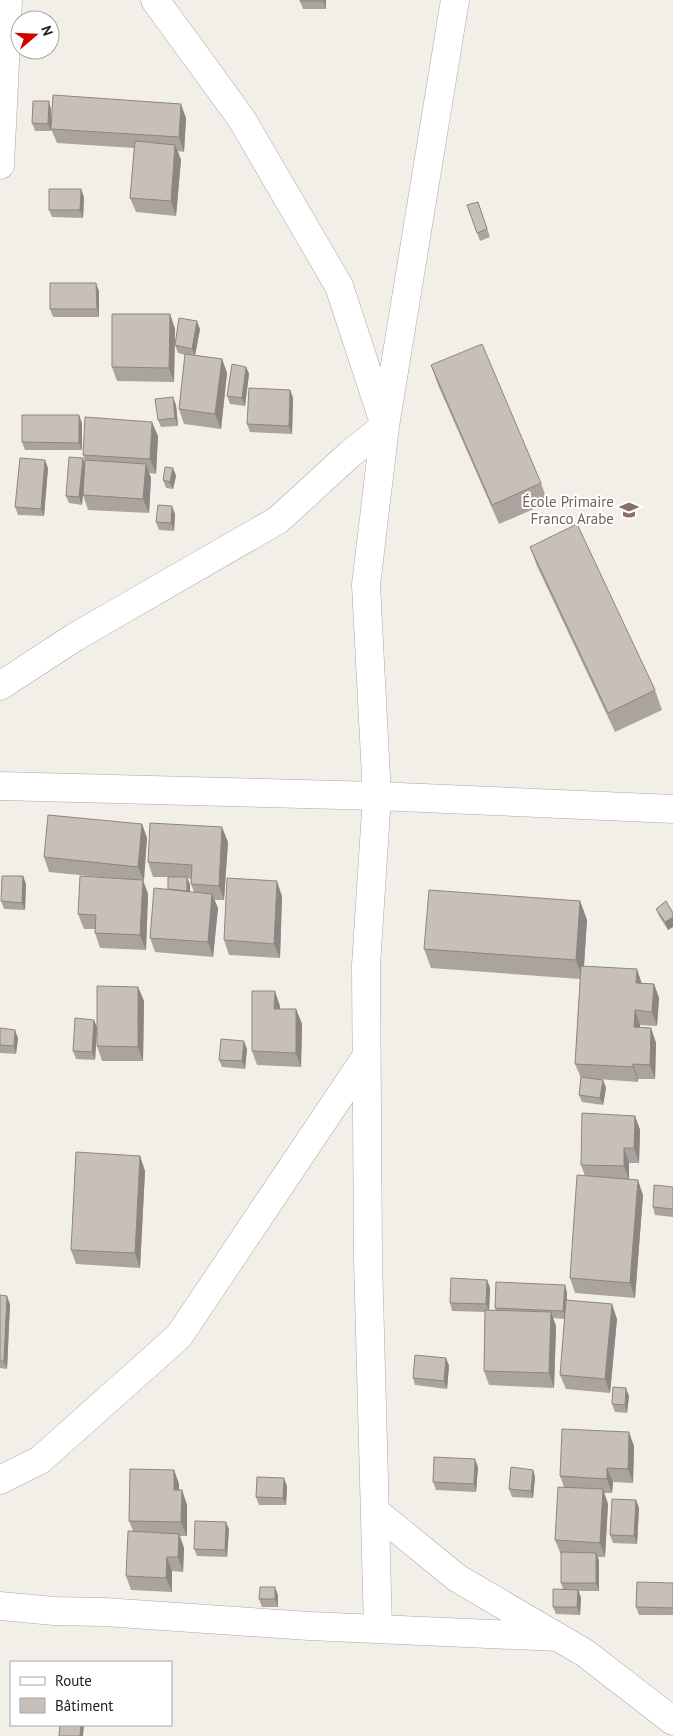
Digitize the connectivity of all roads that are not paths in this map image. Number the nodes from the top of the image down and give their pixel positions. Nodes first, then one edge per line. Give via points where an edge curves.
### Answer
1 (8, 0) edge
2 (155, 0) edge
3 (455, 0) edge
4 (0, 165) edge
5 (385, 426) junction
6 (0, 686) edge
7 (0, 786) edge
8 (377, 796) junction
9 (673, 809) edge
10 (366, 1056) junction
11 (0, 1480) edge
12 (376, 1511) junction
13 (0, 1606) edge
14 (378, 1629) junction
15 (558, 1637) junction
16 (673, 1721) edge

1 - 4 street
2 - 5 street via 241,118 339,286
3 - 5 street
5 - 6 street via 278,520 75,637
5 - 8 street via 366,585
7 - 8 street
8 - 9 street
8 - 10 street via 366,965
10 - 11 street via 179,1336 40,1460
10 - 12 street
12 - 14 street
12 - 15 street via 457,1578
13 - 14 street
14 - 15 street
15 - 16 street

